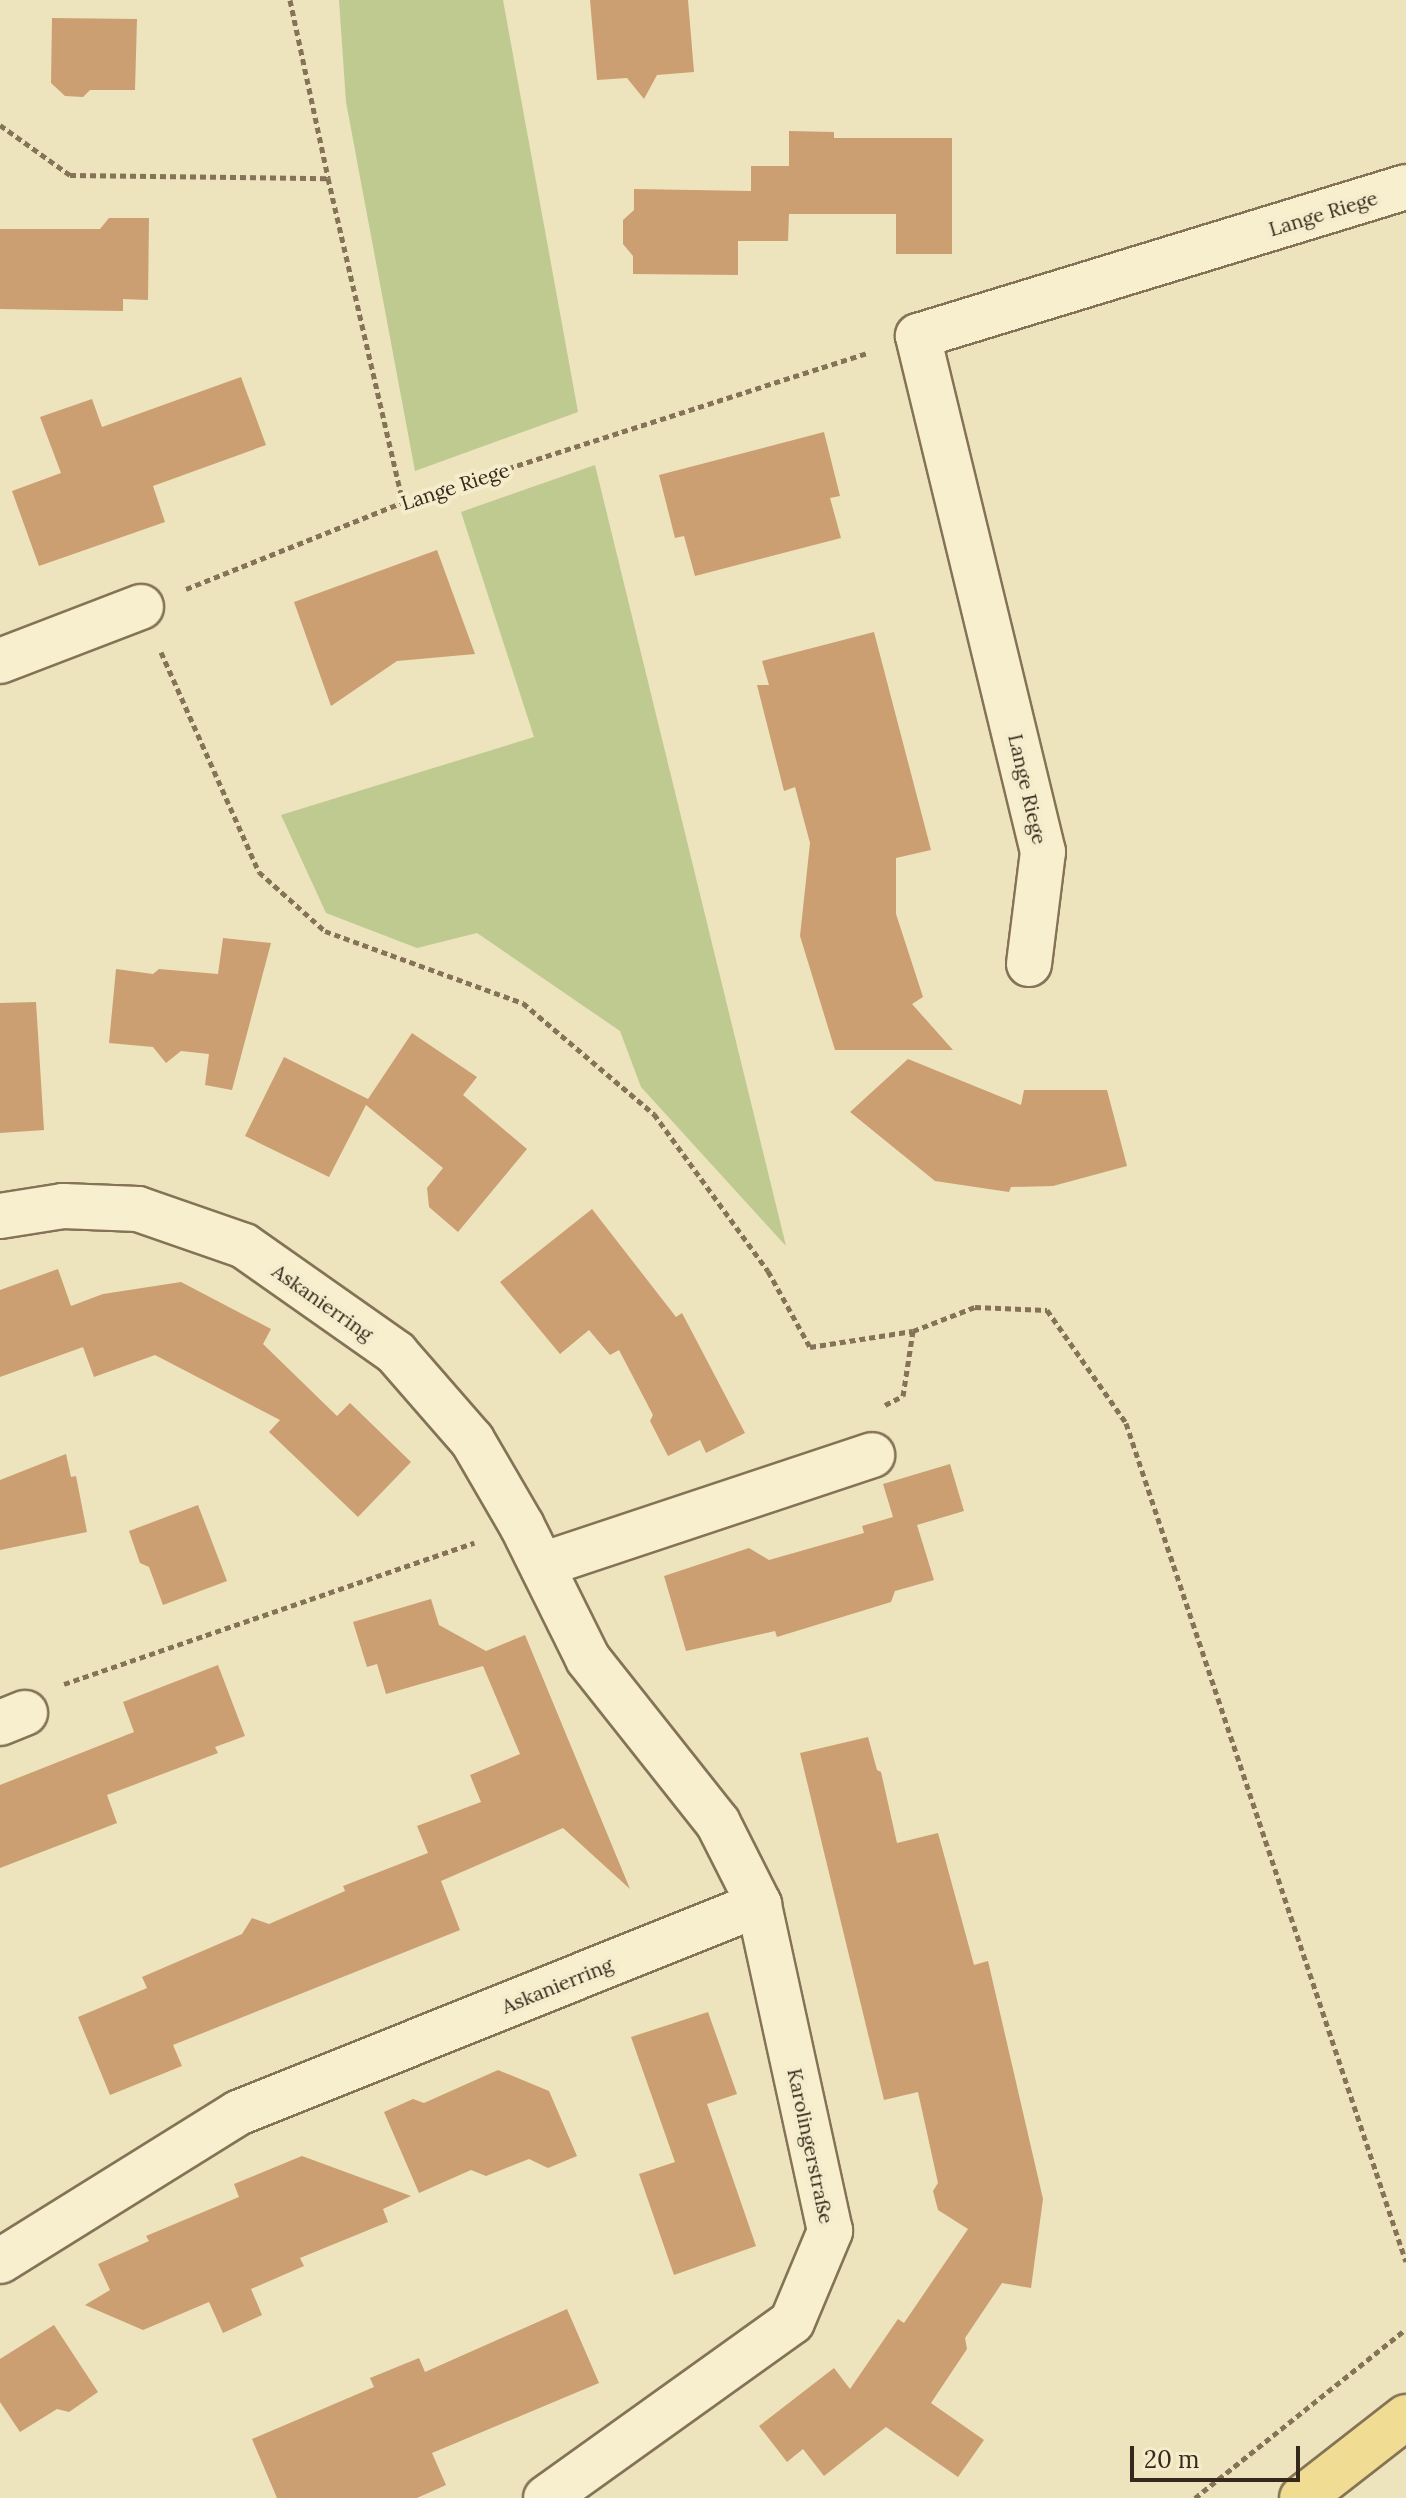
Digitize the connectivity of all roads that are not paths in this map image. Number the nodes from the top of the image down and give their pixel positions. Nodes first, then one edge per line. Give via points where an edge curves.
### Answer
1 (1406, 187) edge
2 (141, 607) road end
3 (0, 661) edge
4 (1029, 964) dead end
5 (0, 1216) edge
6 (872, 1455) road end
7 (542, 1565) junction
8 (759, 1904) junction
9 (0, 2261) edge
10 (1406, 2417) edge
11 (546, 2498) edge
12 (1302, 2498) edge

1 - 4 street, Lange Riege via 918,336 1043,852
2 - 3 street
5 - 7 street, Askanierring via 63,1206 138,1209 244,1246 396,1353 472,1440
6 - 7 street
7 - 8 street, Askanierring via 588,1659 718,1823
8 - 9 street, Askanierring via 238,2113
8 - 11 street, Karolingerstraße via 830,2231 792,2322
10 - 12 main road

